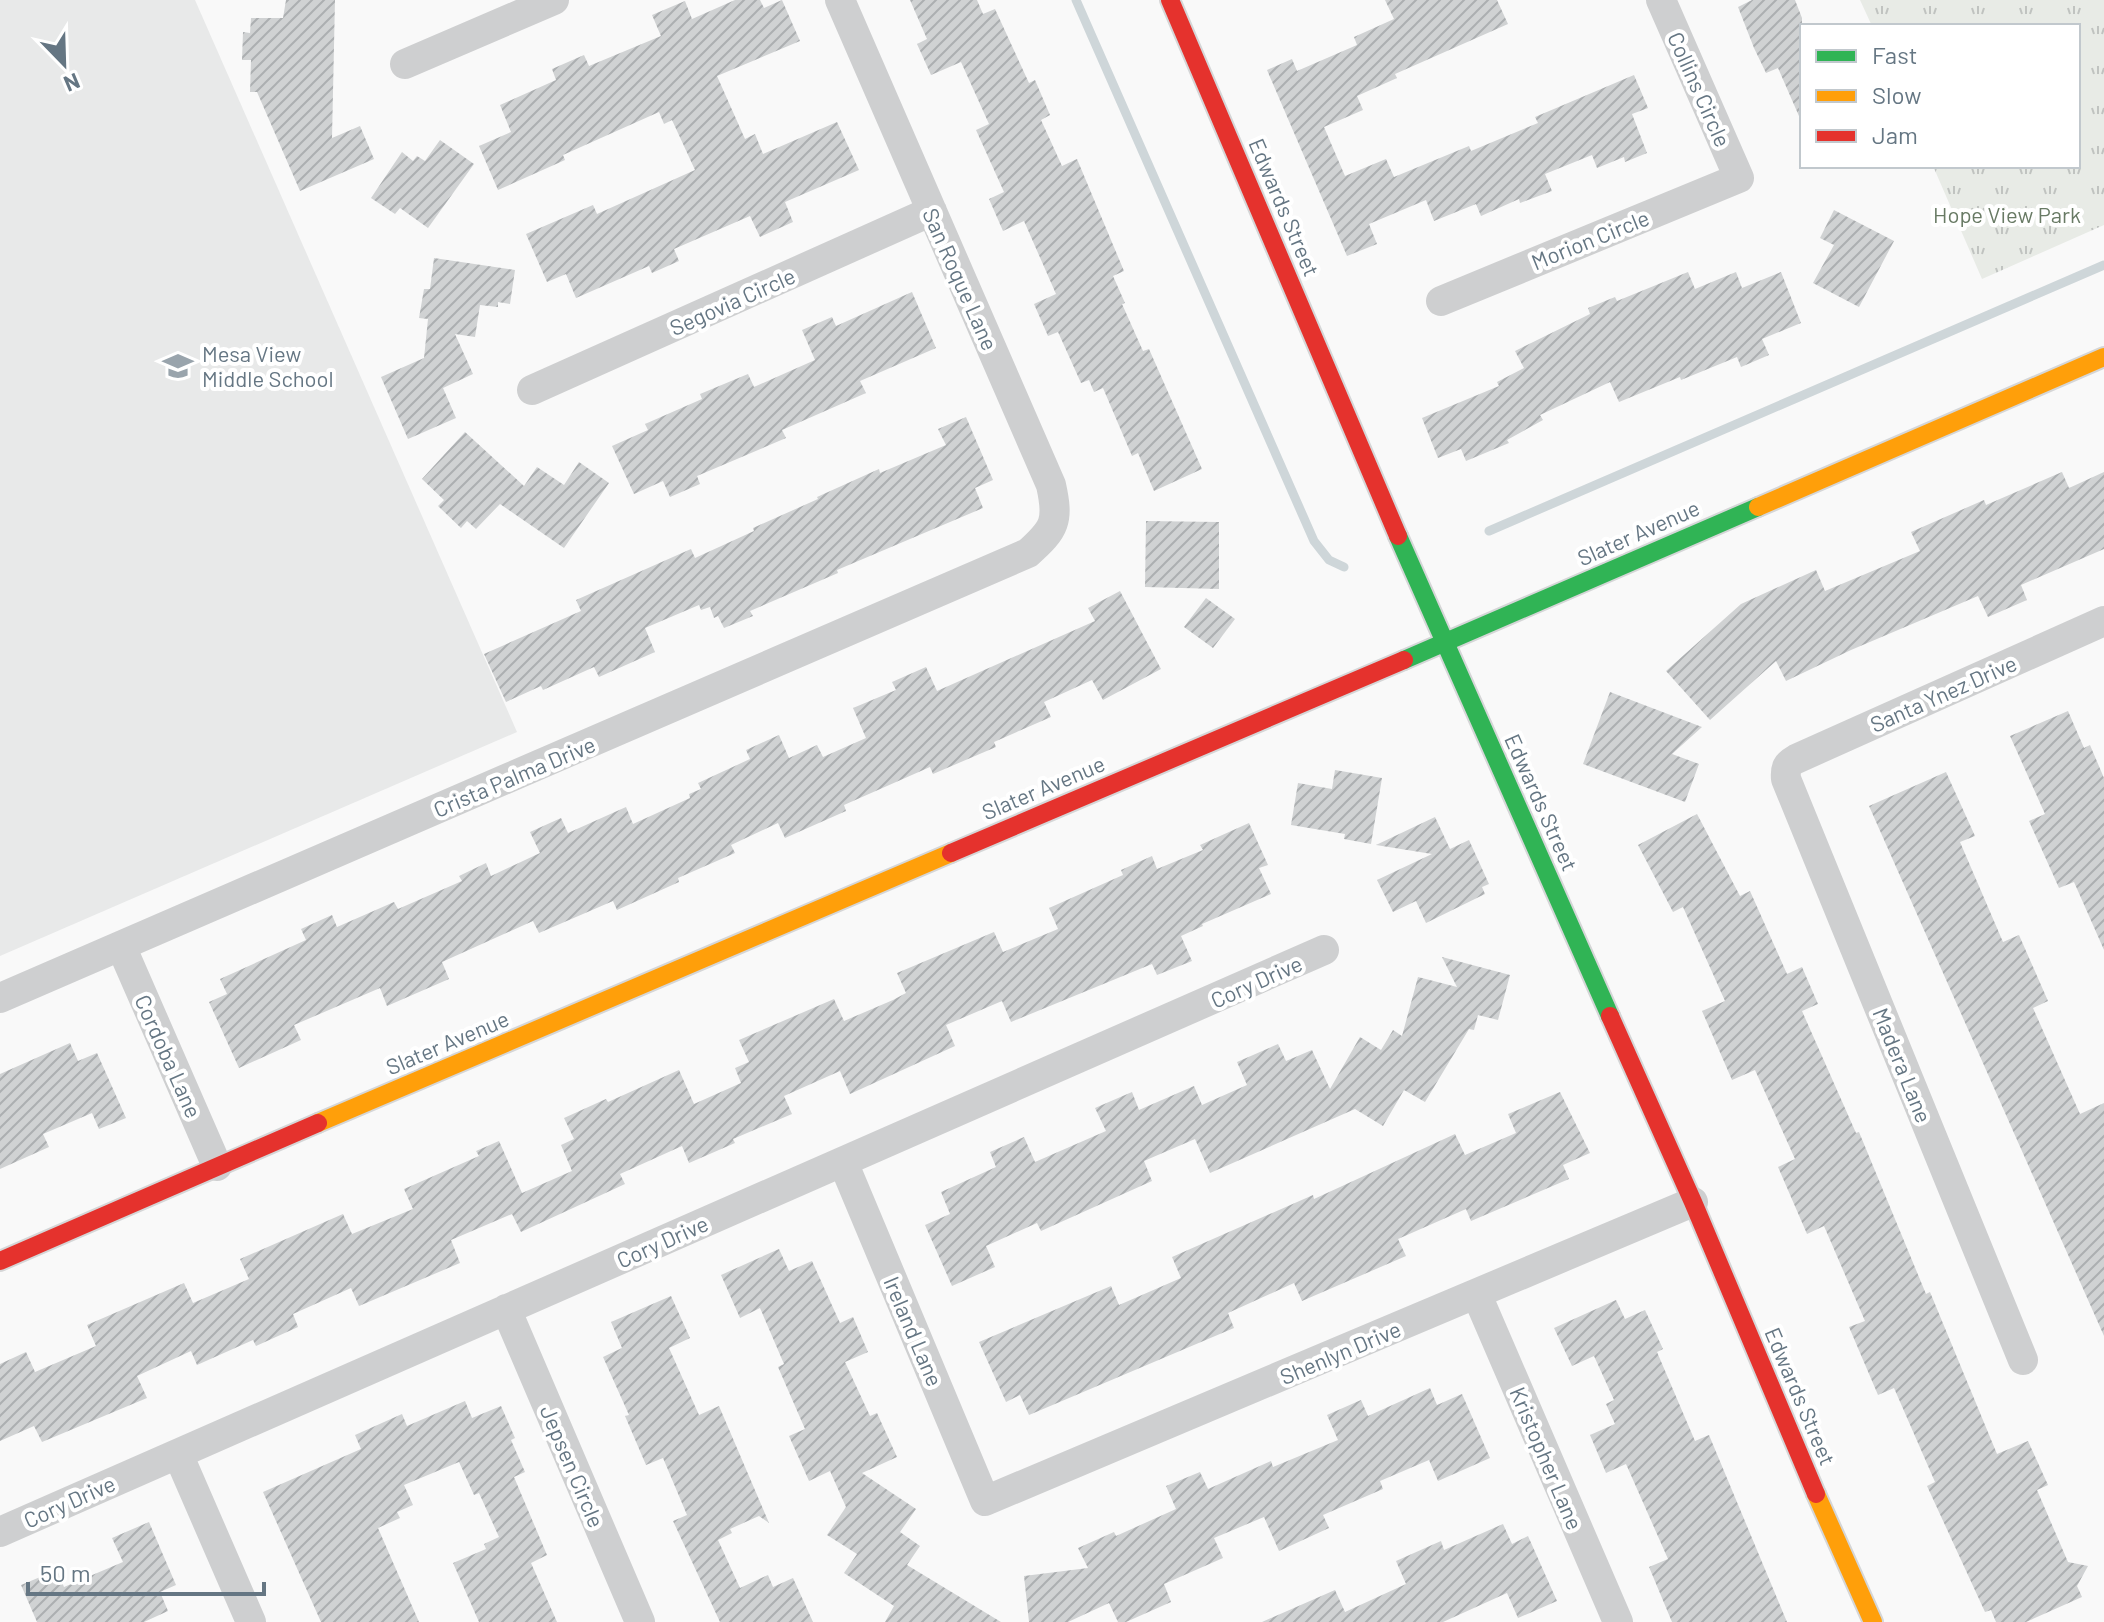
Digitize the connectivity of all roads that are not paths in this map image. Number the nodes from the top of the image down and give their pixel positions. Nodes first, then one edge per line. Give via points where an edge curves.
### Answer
1 (554, 0) edge
2 (840, 0) edge
3 (1170, 0) edge
4 (1661, 0) edge
5 (405, 64) dead end
6 (1739, 178) joint
7 (932, 211) junction
8 (1441, 301) dead end
9 (2104, 357) edge
10 (532, 390) dead end
11 (1028, 553) joint
12 (2104, 621) edge
13 (1444, 643) junction
14 (1785, 770) joint
15 (121, 946) junction
16 (1324, 950) dead end
17 (0, 998) edge
18 (843, 1162) junction
19 (217, 1166) junction
20 (1693, 1202) junction
21 (0, 1261) edge
22 (1477, 1295) junction
23 (506, 1309) junction
24 (2023, 1360) dead end
25 (178, 1454) junction
26 (985, 1501) joint
27 (0, 1532) edge
28 (251, 1622) edge
29 (640, 1622) edge
30 (1618, 1622) edge
31 (1873, 1622) edge

1 - 5 street
2 - 7 street, San Roque Lane
3 - 13 street, Edwards Street
4 - 6 street, Collins Circle
6 - 8 street, Morion Circle
7 - 10 street, Segovia Circle
7 - 11 street, San Roque Lane via 1051,485 1057,511 1047,536
9 - 13 street, Slater Avenue
11 - 15 street, Crista Palma Drive
12 - 14 street, Santa Ynez Drive via 1796,759
13 - 19 street, Slater Avenue
13 - 20 street, Edwards Street
14 - 24 street, Madera Lane
15 - 17 street, Crista Palma Drive
15 - 19 street, Cordoba Lane
16 - 18 street, Cory Drive
18 - 23 street, Cory Drive
18 - 26 street, Ireland Lane
19 - 21 street, Slater Avenue
20 - 22 street, Shenlyn Drive
20 - 31 street, Edwards Street
22 - 26 street, Shenlyn Drive
22 - 30 street, Kristopher Lane
23 - 25 street, Cory Drive
23 - 29 street, Jepsen Circle
25 - 27 street, Cory Drive
25 - 28 street

